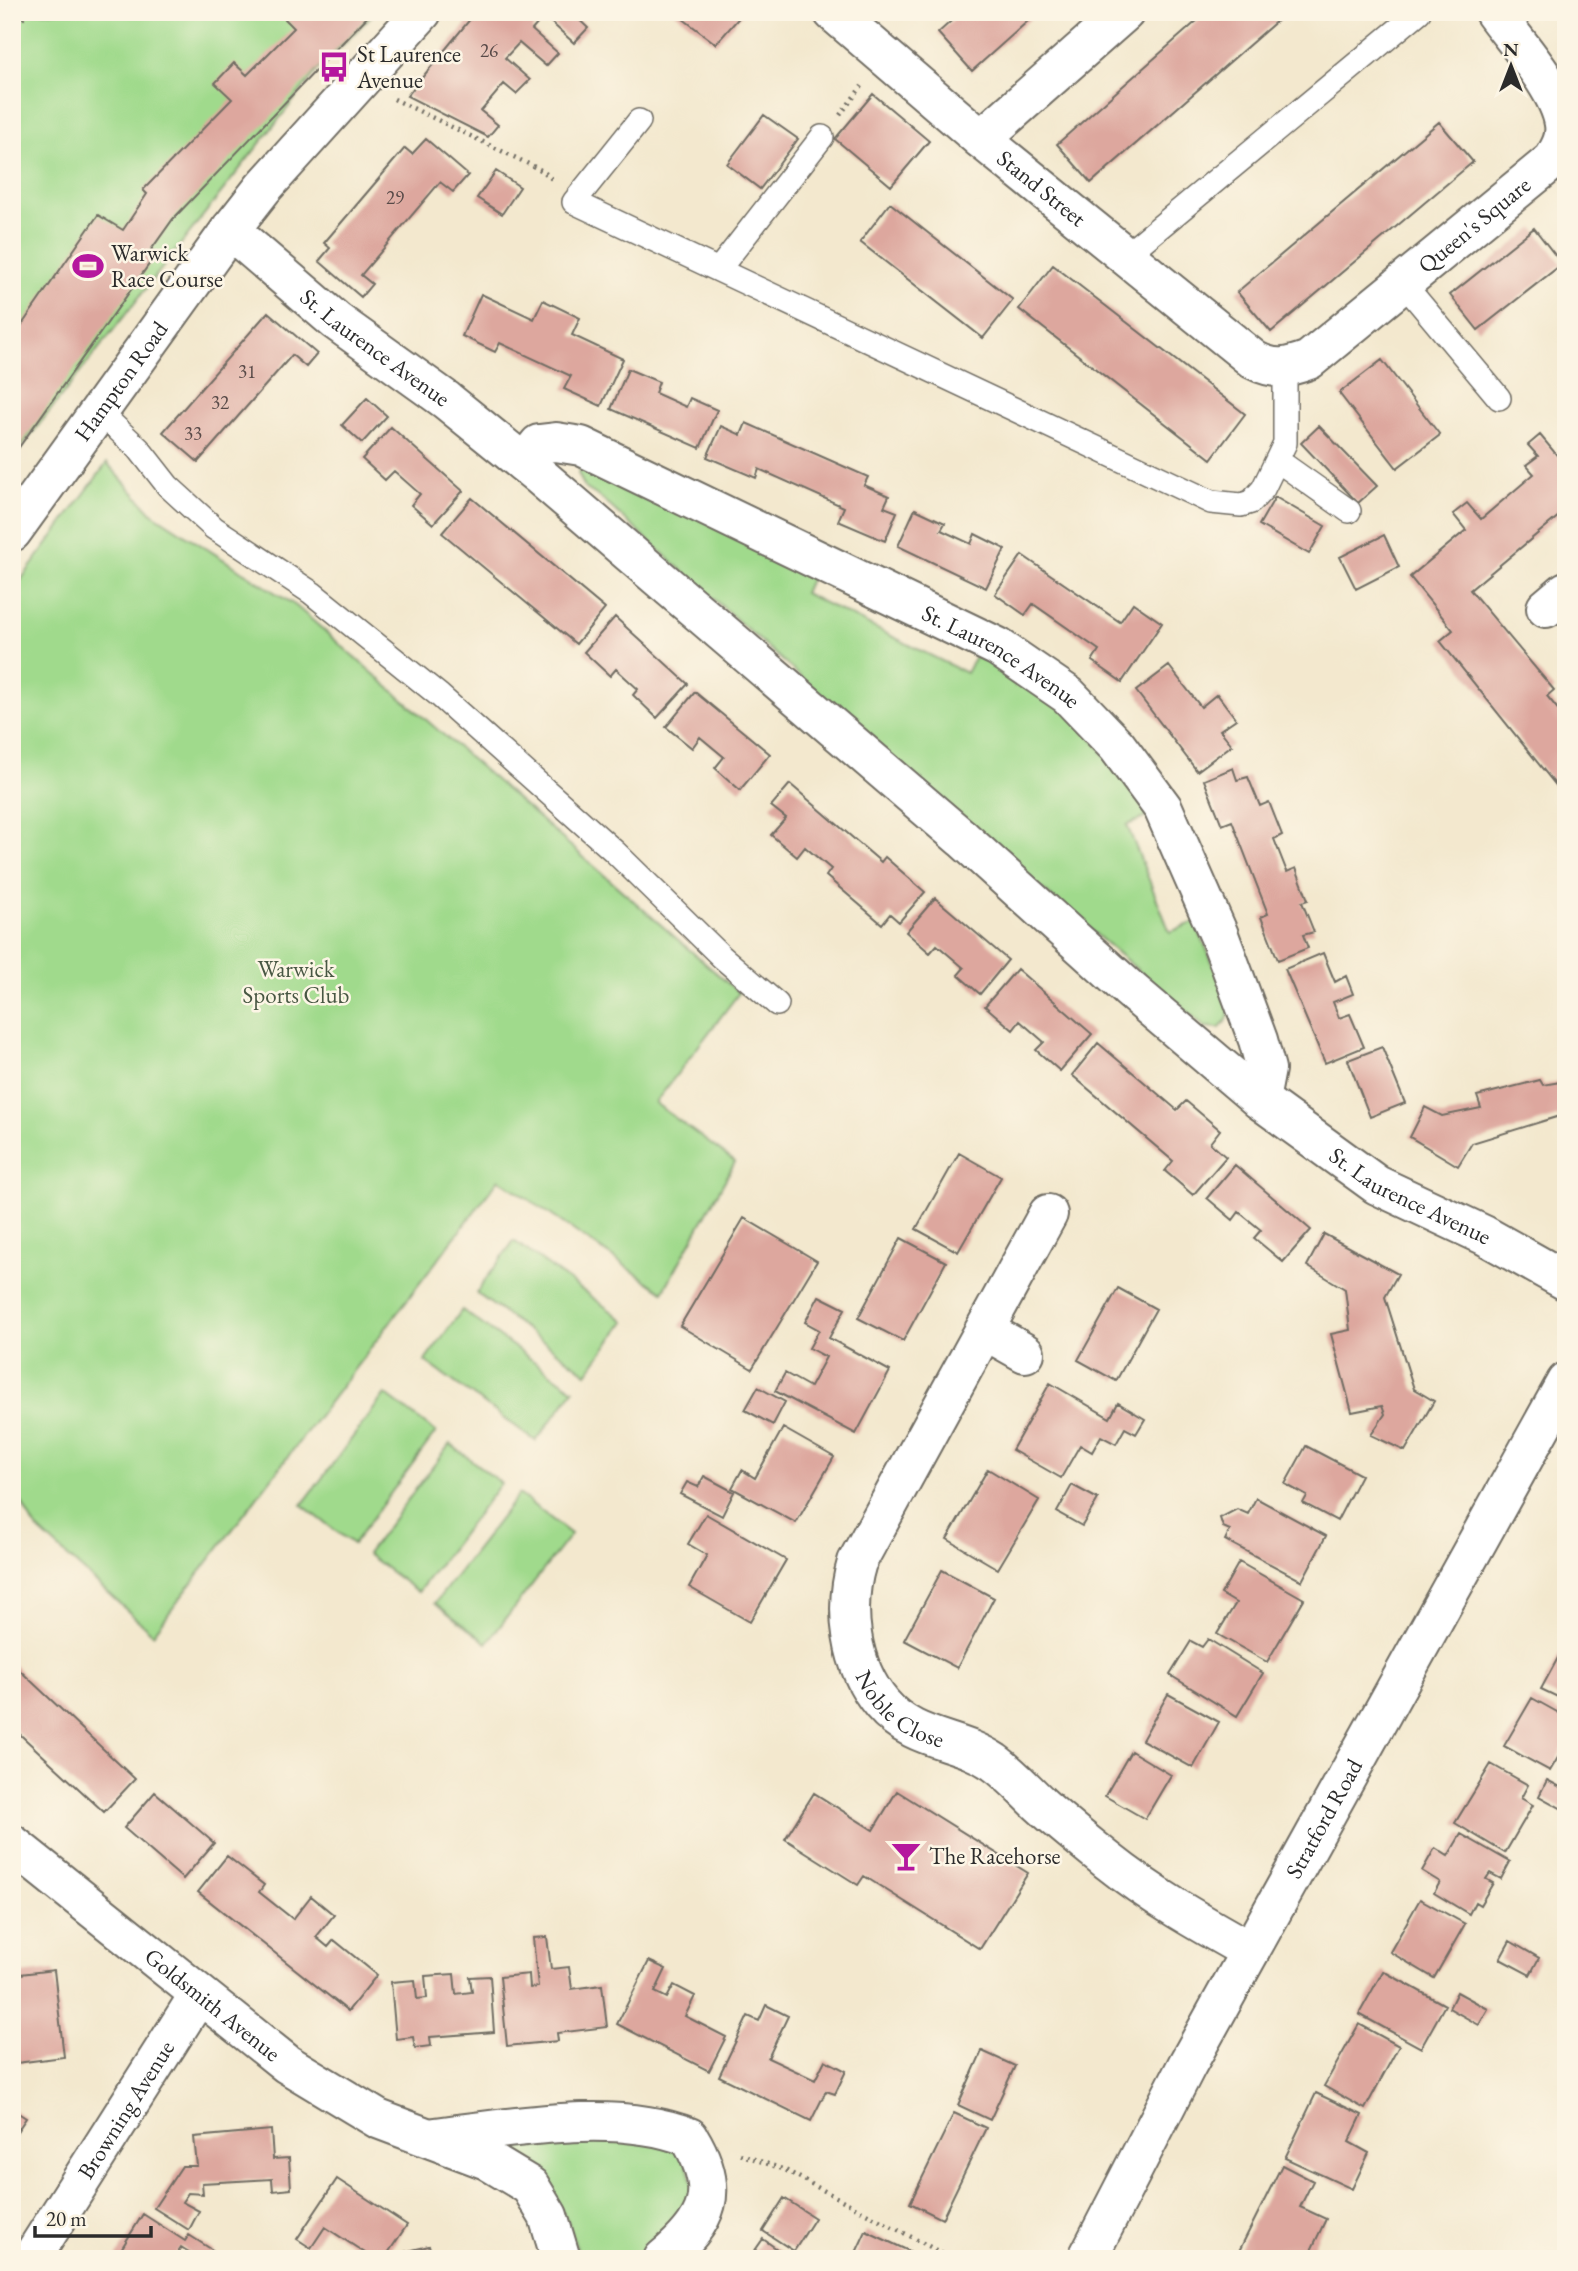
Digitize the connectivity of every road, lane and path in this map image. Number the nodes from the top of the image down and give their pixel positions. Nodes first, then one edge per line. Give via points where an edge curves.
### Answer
1 (30, 12) edge
2 (422, 12) edge
3 (833, 12) edge
4 (1125, 12) edge
5 (1419, 12) edge
6 (1494, 12) edge
7 (12, 28) edge
8 (886, 56) junction
9 (358, 82) junction
10 (639, 121) dead end
11 (822, 137) joint
12 (981, 139) junction
13 (574, 202) junction
14 (230, 230) junction
15 (1126, 255) junction
16 (719, 270) junction
17 (1403, 283) junction
18 (1270, 364) junction
19 (1499, 398) dead end
20 (97, 411) junction
21 (1277, 460) junction
22 (524, 463) junction
23 (1349, 511) dead end
24 (12, 532) edge
25 (777, 1004) dead end
26 (1260, 1100) junction
27 (1048, 1214) dead end
28 (1566, 1281) edge
29 (986, 1331) junction
30 (1025, 1353) dead end
31 (1566, 1382) edge
32 (12, 1844) edge
33 (1250, 1951) junction
34 (198, 1996) junction
35 (689, 2137) junction
36 (430, 2138) junction
37 (560, 2253) edge
38 (31, 2259) edge
39 (663, 2259) edge
40 (953, 2259) edge
41 (1087, 2259) edge

1 - 7 path
2 - 9 street, Hampton Road
3 - 8 street, Stand Street
4 - 12 street
5 - 15 lane
6 - 17 street, Queen's Square via 1546,84 1564,123 1563,143 1553,160
8 - 11 path
8 - 12 street, Stand Street
9 - 13 path via 543,171
9 - 14 street, Hampton Road
10 - 13 lane
11 - 16 lane
12 - 15 street, Stand Street
13 - 16 lane
14 - 20 street, Hampton Road
14 - 22 street, St. Laurence Avenue via 336,321
15 - 18 street, Stand Street
16 - 21 lane via 1211,502 1230,506 1251,502
17 - 18 street, Queen's Square via 1309,360
17 - 19 lane
18 - 21 lane via 1285,443
20 - 24 street, Hampton Road
20 - 25 lane via 139,449 181,500 222,534 342,616 440,696
21 - 23 lane
22 - 26 street, St. Laurence Avenue
22 - 26 street, St. Laurence Avenue via 539,444 581,446 998,647 1068,695 1117,746 1163,808 1219,935 1258,1040 1266,1069
26 - 28 street, St. Laurence Avenue via 1377,1185
27 - 29 street, Noble Close
29 - 30 street
29 - 33 street, Noble Close via 857,1562 849,1617 864,1675 881,1703 904,1725 991,1760 1164,1903
31 - 33 street, Stratford Road
32 - 34 street, Goldsmith Avenue
33 - 41 street, Stratford Road
34 - 36 street, Goldsmith Avenue via 287,2064 378,2119
34 - 38 street, Browning Avenue
35 - 36 street, Goldsmith Avenue via 662,2126 634,2122 522,2127
35 - 39 street via 707,2172 708,2195 702,2219
35 - 40 path via 785,2170
36 - 37 street, Goldsmith Avenue via 487,2160 530,2186 548,2216

